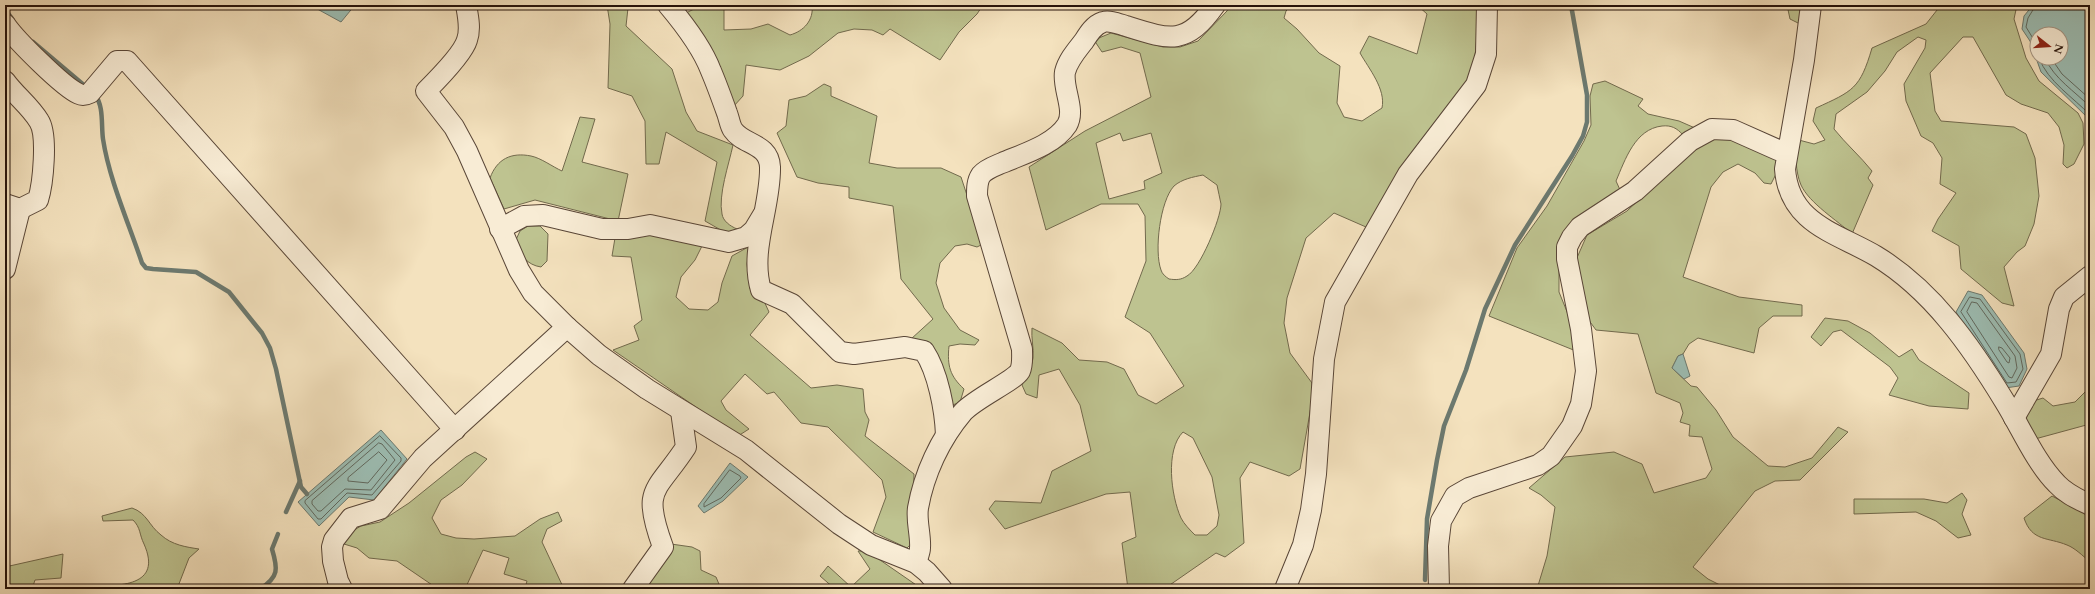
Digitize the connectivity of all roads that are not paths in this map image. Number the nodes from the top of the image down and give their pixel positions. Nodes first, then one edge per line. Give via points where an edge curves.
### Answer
1 (466, 5) edge
2 (668, 5) edge
3 (1215, 5) edge
4 (1487, 5) edge
5 (1811, 5) edge
6 (5, 24) edge
7 (5, 81) edge
8 (1787, 150) junction
9 (13, 206) edge
10 (765, 212) junction
11 (500, 229) junction
12 (5, 269) edge
13 (2090, 276) edge
14 (567, 327) junction
15 (681, 410) junction
16 (2014, 418) junction
17 (455, 430) junction
18 (946, 435) junction
19 (2090, 505) edge
20 (916, 563) junction
21 (342, 589) edge
22 (633, 589) edge
23 (942, 589) edge
24 (1285, 589) edge
25 (1439, 589) edge

1 - 11 street via 469,31 467,41 440,78 426,91 454,127 477,172
2 - 10 street via 687,29 710,69 733,131 760,148 767,156 770,166
3 - 18 street via 1199,25 1173,38 1114,22 1103,22 1092,29 1068,64 1065,73 1070,114 1068,124 1059,134 1040,146 990,168 981,175 976,196 1022,350 1022,361 1020,371 964,412
4 - 24 street via 1486,54 1476,85 1408,174 1335,302 1324,359 1311,510 1303,545
5 - 8 street via 1804,60
6 - 17 street via 27,49 79,94 90,93 117,61 127,61
7 - 9 street via 38,120 43,128 44,137 42,188 38,200
8 - 16 street via 1784,169 1786,183 1790,196 1802,211 1814,224 1896,269 1936,304
8 - 25 street via 1778,150 1733,130 1712,129 1690,141 1635,191 1580,227 1572,237 1567,247 1567,259 1581,329 1586,371 1581,404 1572,426 1551,456 1538,465 1469,488 1455,496 1441,521 1438,546
9 - 12 street
10 - 11 street via 754,230 746,237 730,242 650,225 628,229 602,229 543,215 524,216
10 - 18 street via 758,255 757,278 761,290 792,304 840,352 854,354 905,347 924,351 930,360 945,414
11 - 14 street via 533,293
13 - 16 street via 2064,297 2059,309 2051,354
14 - 15 street via 599,355
14 - 17 street
15 - 20 street via 746,450 839,524 871,545
15 - 22 street via 686,447 657,484 651,506 663,547
16 - 19 street via 2056,484
17 - 21 street via 423,458 380,509 351,518 334,540 333,561
18 - 20 street via 929,471 918,509 920,549
20 - 23 street

